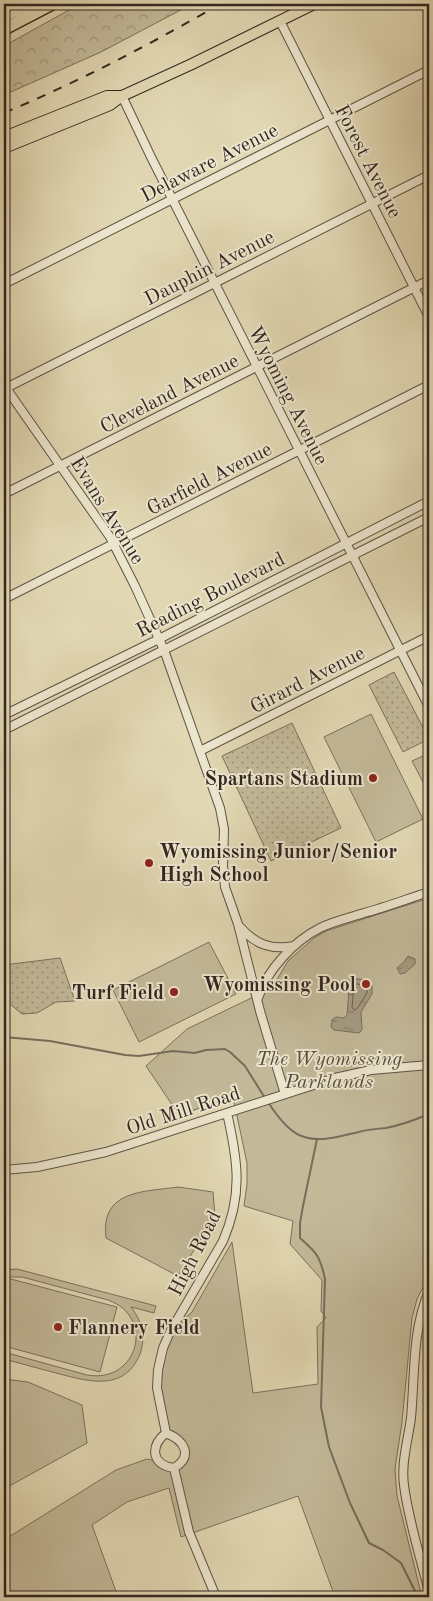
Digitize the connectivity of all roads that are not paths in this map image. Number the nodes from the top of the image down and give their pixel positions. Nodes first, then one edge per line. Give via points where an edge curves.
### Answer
1 (29, 4) edge
2 (52, 4) edge
3 (314, 4) edge
4 (4, 16) edge
5 (280, 21) junction
6 (4, 29) edge
7 (429, 70) edge
8 (122, 96) junction
9 (330, 120) junction
10 (4, 137) edge
11 (4, 148) edge
12 (429, 175) edge
13 (172, 199) junction
14 (372, 204) junction
15 (429, 280) edge
16 (214, 283) junction
17 (4, 284) edge
18 (414, 287) junction
19 (429, 317) edge
20 (257, 366) junction
21 (429, 385) edge
22 (5, 387) edge
23 (299, 450) junction
24 (61, 466) junction
25 (4, 494) edge
26 (429, 500) edge
27 (429, 516) edge
28 (347, 543) junction
29 (114, 544) junction
30 (353, 555) junction
31 (4, 600) edge
32 (429, 636) edge
33 (159, 639) junction
34 (164, 650) junction
35 (401, 650) junction
36 (429, 707) edge
37 (4, 715) edge
38 (4, 730) edge
39 (200, 751) junction
40 (429, 892) edge
41 (238, 924) junction
42 (296, 945) junction
43 (258, 1000) junction
44 (429, 1065) edge
45 (285, 1094) junction
46 (226, 1113) junction
47 (4, 1170) edge
48 (429, 1291) edge
49 (166, 1433) junction
50 (174, 1468) junction
51 (429, 1592) edge
52 (216, 1597) edge

1 - 4 highway
2 - 6 highway
3 - 5 main road
5 - 8 main road
5 - 9 street, Forest Avenue
7 - 9 street, Delaware Avenue
8 - 10 main road via 107,96
8 - 11 main road via 110,106
8 - 13 street, Wyoming Avenue
9 - 13 street, Delaware Avenue
9 - 14 street, Forest Avenue
12 - 14 street, Dauphin Avenue
13 - 16 street, Wyoming Avenue
13 - 17 street, Delaware Avenue
14 - 16 street, Dauphin Avenue
14 - 18 street, Forest Avenue
15 - 18 street, Cleveland Avenue
16 - 20 street, Wyoming Avenue
16 - 22 street, Dauphin Avenue
18 - 19 street, Forest Avenue
18 - 20 street, Cleveland Avenue
20 - 23 street, Wyoming Avenue
20 - 24 street, Cleveland Avenue
21 - 23 street, Garfield Avenue
22 - 24 street, Evans Avenue
23 - 28 street, Wyoming Avenue
23 - 29 street, Garfield Avenue
24 - 25 street, Cleveland Avenue
24 - 29 street, Evans Avenue
26 - 28 street, Reading Boulevard
27 - 30 street, Reading Boulevard
28 - 30 street, Wyoming Avenue
28 - 33 street, Reading Boulevard
29 - 31 street, Garfield Avenue
29 - 33 street, Evans Avenue
30 - 34 street, Reading Boulevard
30 - 35 street, Wyoming Avenue
32 - 35 street, Girard Avenue
33 - 34 street, Evans Avenue
33 - 37 street, Reading Boulevard
34 - 38 street, Reading Boulevard
34 - 39 street, Evans Avenue
35 - 36 street, Wyoming Avenue
35 - 39 street, Girard Avenue
39 - 41 street, Evans Avenue via 224,821 224,877
40 - 42 street via 326,925
41 - 42 street via 249,937 263,945 280,948
41 - 43 street, Evans Avenue
42 - 43 street via 271,970
43 - 45 street, Evans Avenue
44 - 45 street, Old Mill Road via 358,1073
45 - 46 street, Old Mill Road
46 - 47 street, Old Mill Road via 106,1152 37,1167
46 - 49 street, High Road via 237,1168 235,1206 223,1241 163,1348 157,1388
48 - 51 street via 418,1331 403,1477
49 - 50 street via 179,1440 186,1454
49 - 50 street via 160,1438 155,1452 163,1466
50 - 52 street via 189,1532

